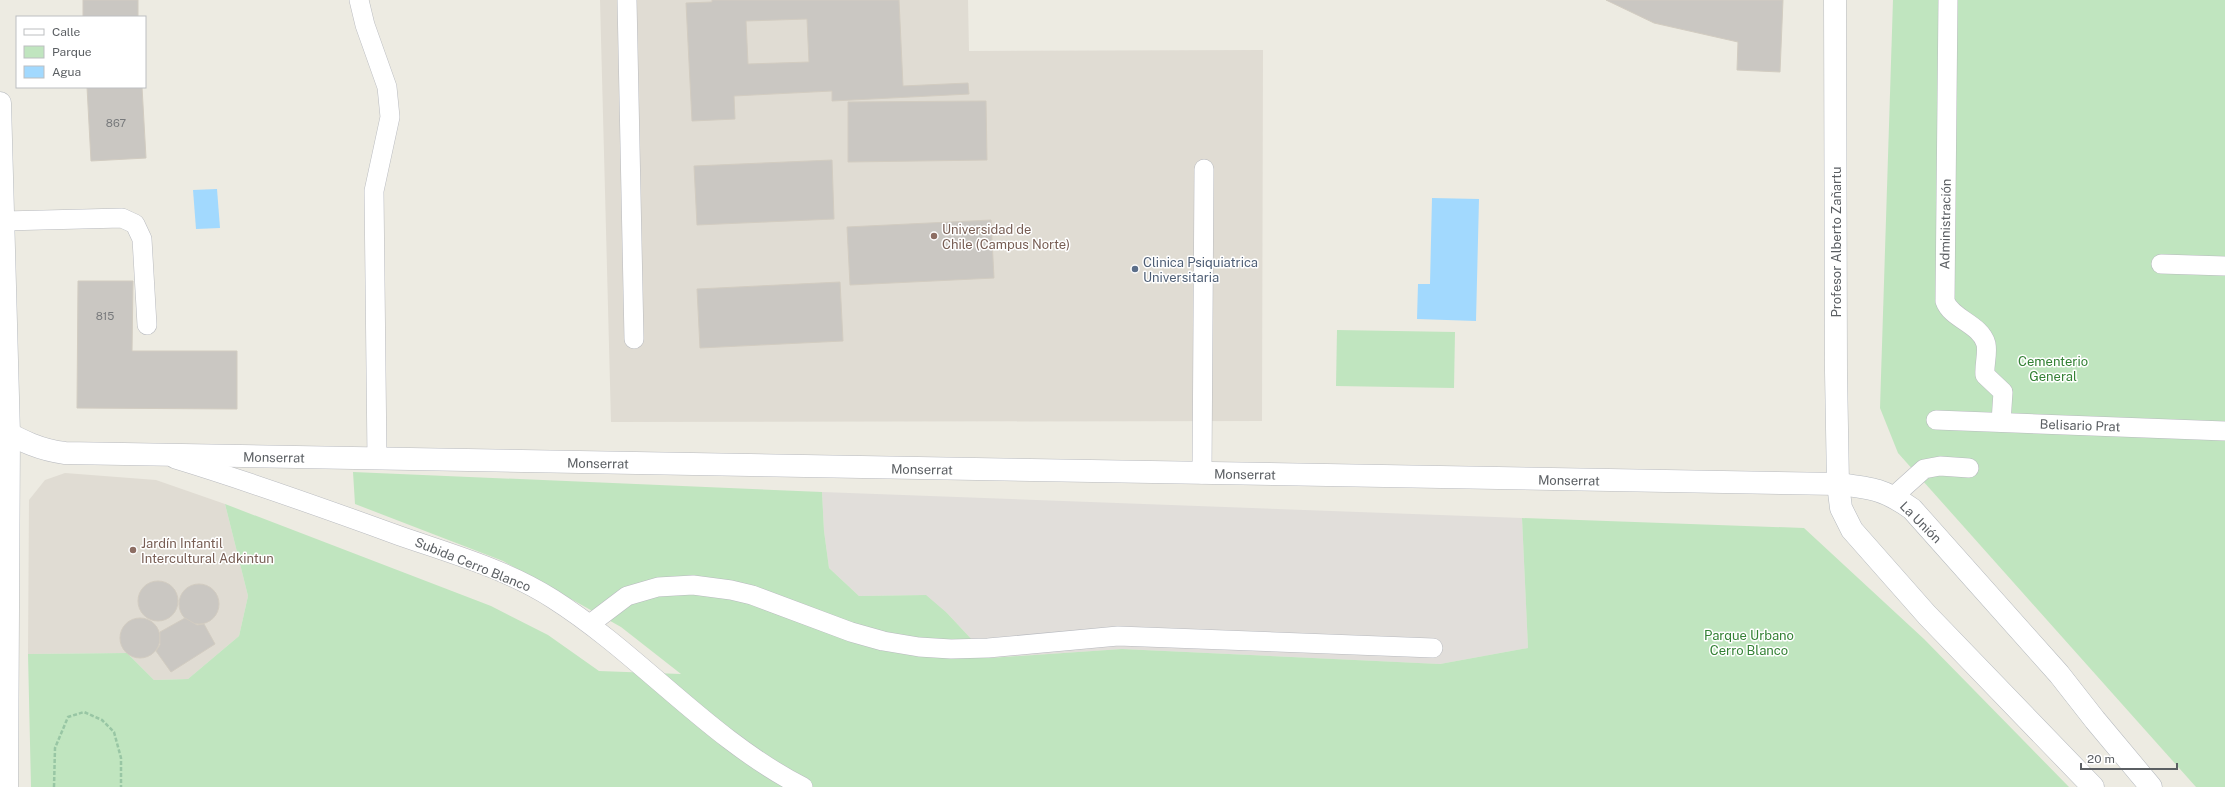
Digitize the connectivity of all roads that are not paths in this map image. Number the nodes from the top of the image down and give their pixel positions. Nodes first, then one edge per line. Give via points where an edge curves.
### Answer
1 (359, 0) edge
2 (627, 0) edge
3 (1835, 0) edge
4 (1948, 0) edge
5 (0, 103) edge
6 (1204, 168) dead end
7 (4, 222) junction
8 (2161, 264) dead end
9 (2225, 266) edge
10 (147, 325) dead end
11 (634, 339) dead end
12 (1936, 420) dead end
13 (2001, 422) junction
14 (5, 431) edge
15 (2225, 431) edge
16 (164, 455) junction
17 (377, 459) junction
18 (1969, 468) dead end
19 (1202, 474) junction
20 (1838, 484) junction
21 (1894, 496) junction
22 (590, 624) junction
23 (1433, 648) dead end
24 (7, 787) edge
25 (803, 787) edge
26 (2093, 787) edge
27 (2151, 787) edge

1 - 17 lane via 365,25 387,86 390,117 374,191
2 - 11 lane
3 - 20 main road, Profesor Alberto Zañartu
4 - 13 lane, Administración via 1945,301 1949,308 1985,341 1985,375 2003,392
5 - 7 main road
6 - 19 lane
7 - 10 lane via 122,218 135,224 142,238
7 - 14 main road
8 - 9 lane
12 - 13 lane, Belisario Prat
13 - 15 lane, Belisario Prat
14 - 16 main road, Monserrat via 45,451
14 - 24 main road
16 - 17 main road, Monserrat
16 - 22 lane, Subida Cerro Blanco via 245,480 480,564 536,589
17 - 19 main road, Monserrat
18 - 21 lane via 1940,466 1924,469
19 - 20 main road, Monserrat
20 - 21 main road, La Unión via 1875,489
20 - 26 main road via 1841,508 1852,530 1928,615
21 - 27 main road, La Unión via 1912,509 2060,674
22 - 23 lane via 627,596 658,587 693,585 752,595 851,632 919,647 988,648 1118,636
22 - 25 lane, Subida Cerro Blanco via 725,736 766,766

